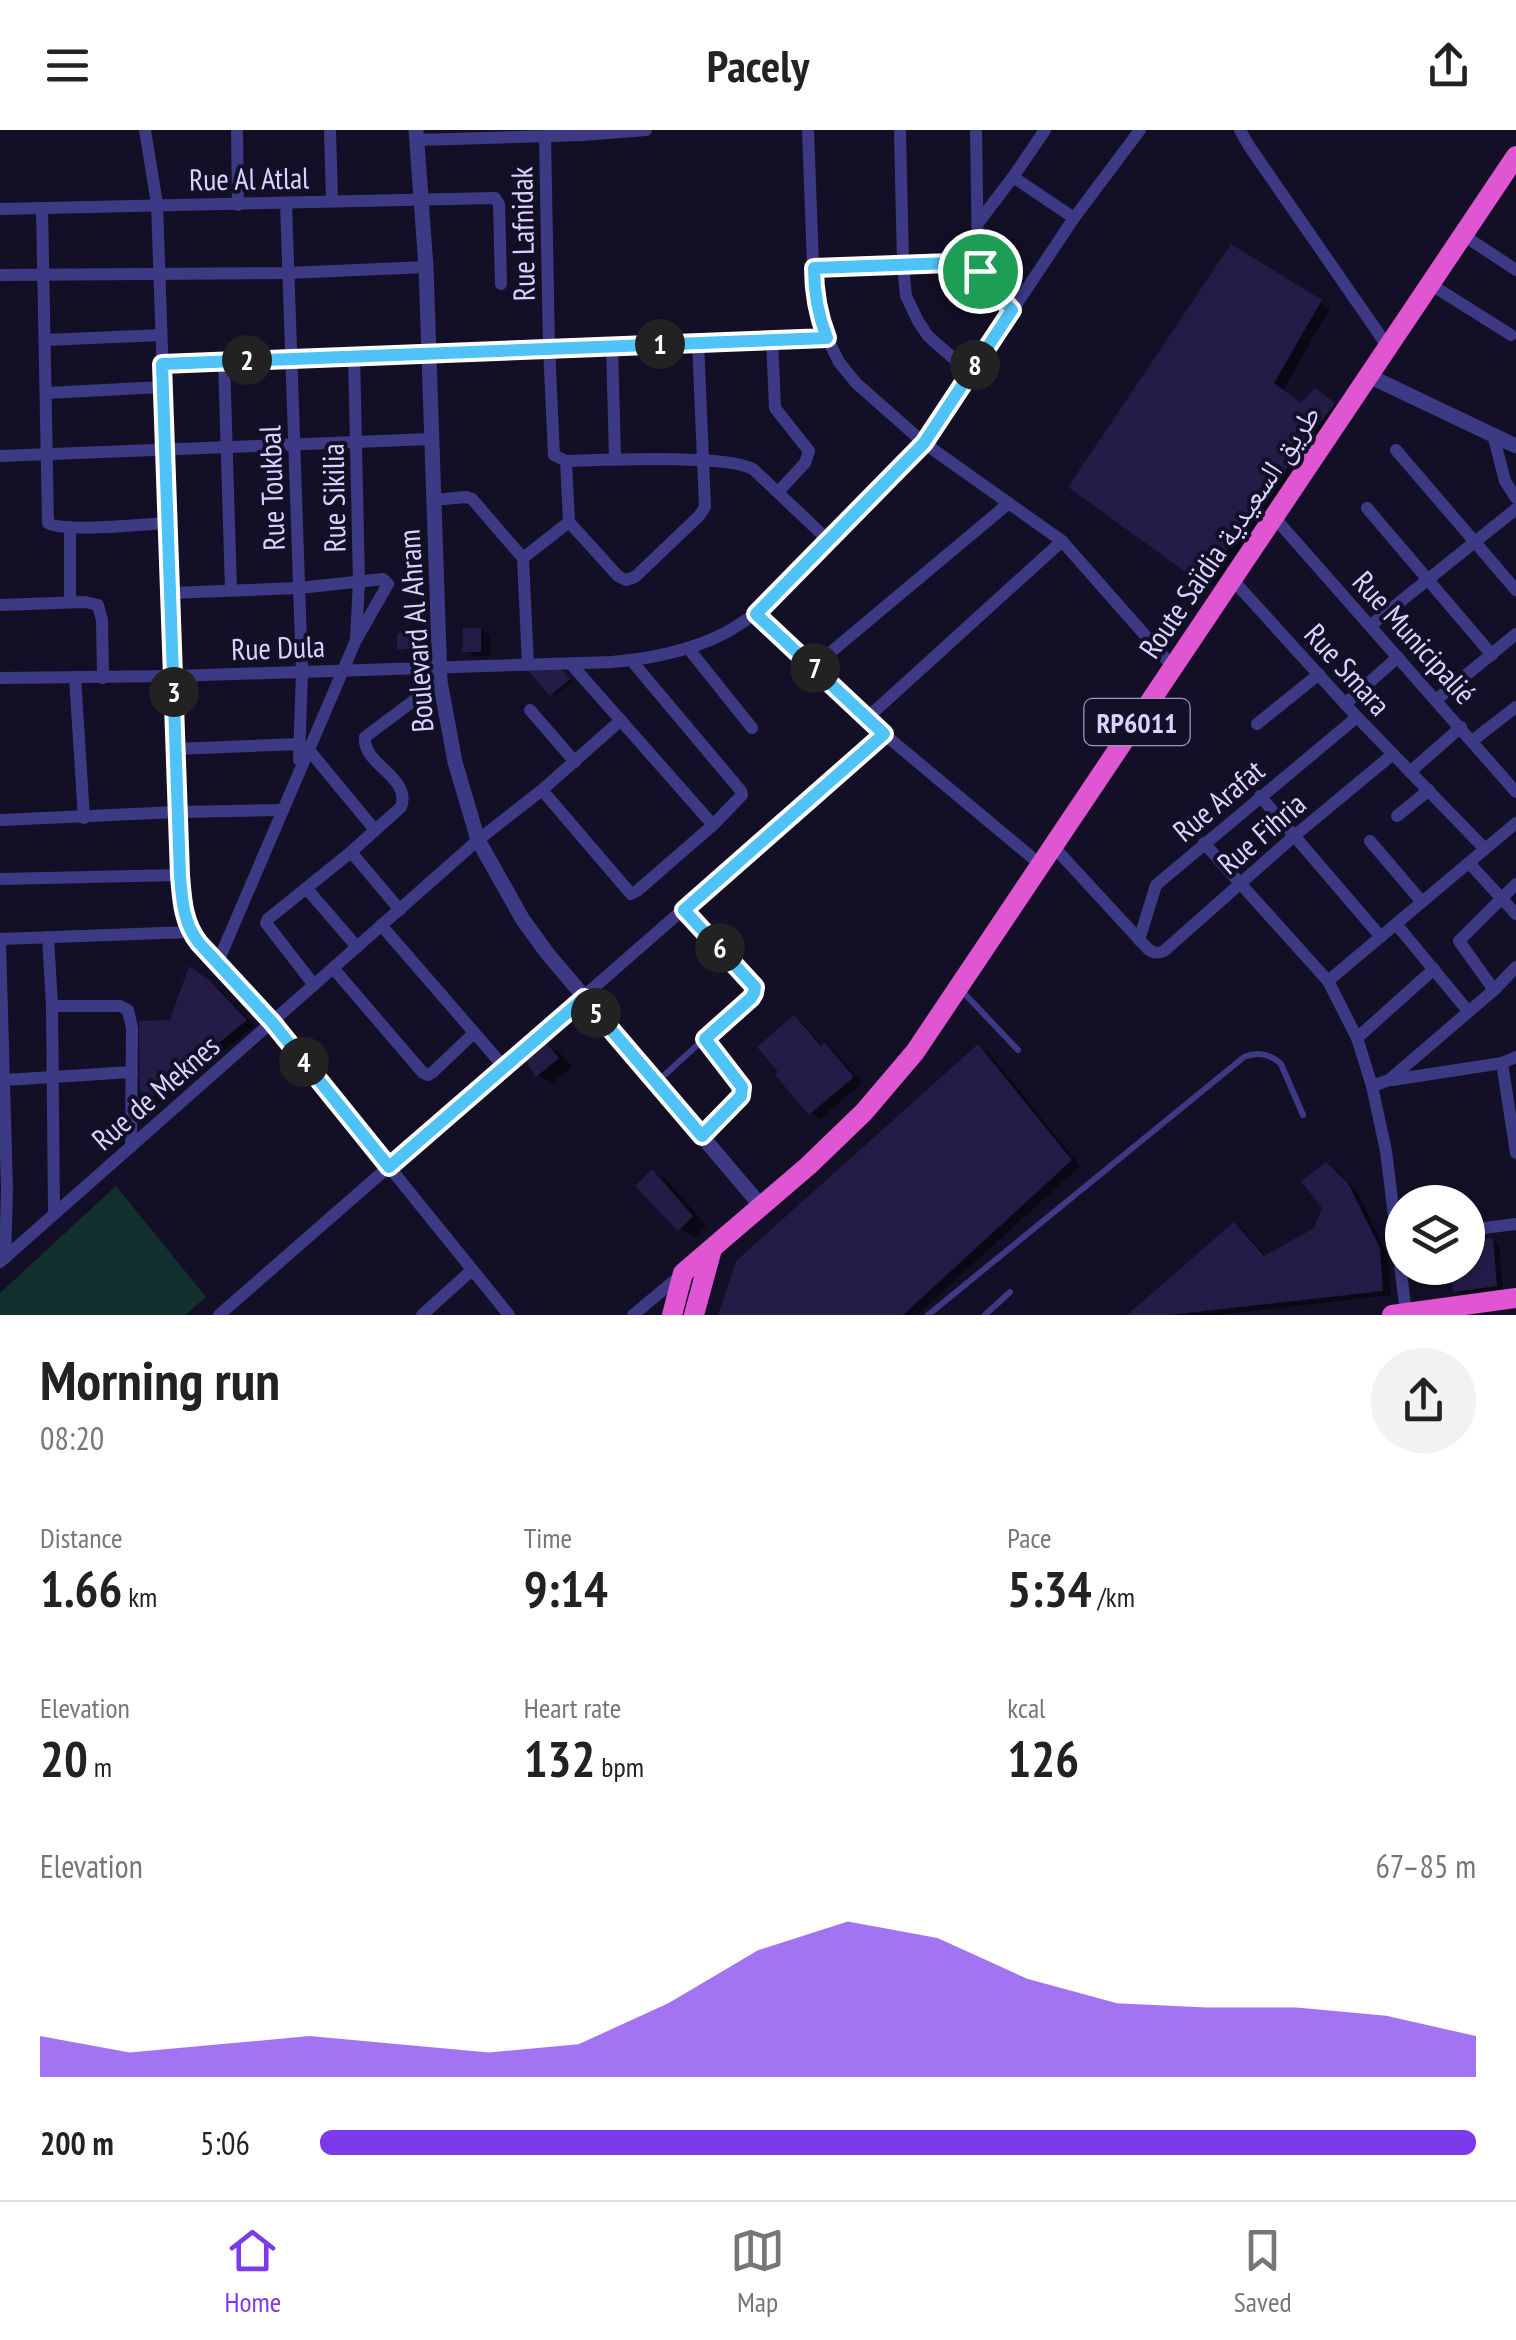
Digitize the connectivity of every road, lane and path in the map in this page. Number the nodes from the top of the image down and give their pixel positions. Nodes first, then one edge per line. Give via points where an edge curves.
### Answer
1 (145, 130) edge
2 (237, 130) edge
3 (330, 130) edge
4 (646, 130) edge
5 (808, 130) edge
6 (900, 130) edge
7 (976, 130) edge
8 (1045, 130) edge
9 (1140, 130) edge
10 (1150, 130) edge
11 (1240, 130) edge
12 (582, 132) edge
13 (505, 134) edge
14 (417, 135) edge
15 (545, 136) junction
16 (1123, 152) junction
17 (1516, 156) edge
18 (1013, 177) junction
19 (422, 199) junction
20 (332, 202) junction
21 (286, 203) junction
22 (156, 204) junction
23 (238, 205) junction
24 (42, 208) junction
25 (0, 209) edge
26 (1074, 218) junction
27 (978, 223) junction
28 (1464, 235) junction
29 (978, 262) junction
30 (902, 264) junction
31 (426, 267) junction
32 (814, 268) junction
33 (1516, 270) edge
34 (288, 272) junction
35 (158, 274) junction
36 (44, 275) junction
37 (0, 276) edge
38 (501, 284) dead end
39 (1430, 284) junction
40 (1012, 310) junction
41 (1512, 334) dead end
42 (161, 335) junction
43 (827, 338) junction
44 (45, 340) junction
45 (772, 340) junction
46 (698, 342) junction
47 (612, 345) junction
48 (1388, 347) junction
49 (549, 348) junction
50 (428, 352) junction
51 (354, 355) junction
52 (292, 358) junction
53 (224, 360) junction
54 (162, 364) junction
55 (970, 373) junction
56 (1369, 376) junction
57 (163, 386) junction
58 (46, 392) junction
59 (1494, 438) junction
60 (431, 439) junction
61 (357, 442) junction
62 (924, 443) junction
63 (294, 445) junction
64 (1516, 446) edge
65 (228, 448) junction
66 (165, 450) junction
67 (1396, 450) dead end
68 (46, 454) junction
69 (0, 456) edge
70 (616, 460) junction
71 (566, 461) junction
72 (704, 461) junction
73 (778, 492) junction
74 (1516, 498) edge
75 (433, 500) junction
76 (1008, 503) junction
77 (1367, 508) dead end
78 (1516, 510) edge
79 (1274, 517) junction
80 (569, 522) junction
81 (168, 523) junction
82 (70, 527) junction
83 (828, 540) junction
84 (1062, 542) junction
85 (1474, 543) junction
86 (523, 558) junction
87 (1232, 579) junction
88 (1428, 581) junction
89 (359, 582) junction
90 (300, 588) junction
91 (231, 590) junction
92 (1516, 590) edge
93 (170, 593) junction
94 (70, 602) junction
95 (0, 605) edge
96 (756, 614) junction
97 (1371, 625) junction
98 (1516, 634) edge
99 (356, 640) junction
100 (688, 648) junction
101 (1492, 655) junction
102 (1398, 657) junction
103 (630, 660) junction
104 (571, 664) junction
105 (528, 665) junction
106 (813, 666) junction
107 (1174, 667) junction
108 (345, 669) junction
109 (302, 672) junction
110 (1319, 674) junction
111 (439, 675) junction
112 (174, 676) junction
113 (75, 677) junction
114 (0, 678) edge
115 (103, 678) junction
116 (1436, 700) junction
117 (1345, 704) junction
118 (1516, 707) edge
119 (530, 710) dead end
120 (1356, 717) junction
121 (866, 719) junction
122 (621, 720) junction
123 (1257, 724) dead end
124 (1461, 727) junction
125 (752, 728) dead end
126 (884, 734) junction
127 (1472, 741) junction
128 (304, 747) junction
129 (176, 749) junction
130 (1393, 754) junction
131 (575, 762) junction
132 (1410, 772) junction
133 (542, 790) junction
134 (1429, 790) junction
135 (1516, 792) edge
136 (1260, 796) junction
137 (282, 810) junction
138 (178, 812) junction
139 (1397, 816) dead end
140 (84, 818) junction
141 (0, 820) edge
142 (1516, 823) edge
143 (713, 825) junction
144 (375, 830) junction
145 (1293, 837) junction
146 (478, 840) junction
147 (1370, 841) dead end
148 (1204, 844) junction
149 (1054, 846) junction
150 (1486, 849) junction
151 (351, 852) junction
152 (1469, 863) junction
153 (1041, 865) junction
154 (180, 875) junction
155 (0, 878) edge
156 (1242, 884) junction
157 (1516, 884) edge
158 (307, 889) junction
159 (1501, 898) junction
160 (1422, 902) junction
161 (400, 910) junction
162 (684, 910) junction
163 (1516, 914) edge
164 (1396, 924) junction
165 (382, 925) junction
166 (190, 932) junction
167 (48, 936) junction
168 (1380, 937) junction
169 (0, 940) edge
170 (1139, 940) junction
171 (356, 948) junction
172 (217, 964) junction
173 (333, 968) junction
174 (1516, 968) edge
175 (1434, 969) junction
176 (1328, 981) junction
177 (314, 985) junction
178 (958, 988) junction
179 (1494, 990) junction
180 (1, 997) edge
181 (584, 998) junction
182 (52, 1006) junction
183 (1468, 1012) junction
184 (272, 1022) junction
185 (474, 1033) junction
186 (1356, 1038) junction
187 (705, 1039) junction
188 (1018, 1050) dead end
189 (2, 1059) edge
190 (1509, 1060) edge
191 (504, 1067) junction
192 (132, 1072) junction
193 (54, 1076) junction
194 (4, 1080) junction
195 (1389, 1080) junction
196 (656, 1082) junction
197 (1372, 1086) junction
198 (1303, 1115) dead end
199 (1513, 1115) edge
200 (3, 1121) edge
201 (702, 1136) junction
202 (130, 1147) junction
203 (1516, 1153) edge
204 (389, 1167) junction
205 (1391, 1185) edge
206 (4, 1190) edge
207 (762, 1206) junction
208 (54, 1214) junction
209 (1516, 1224) edge
210 (1485, 1228) edge
211 (712, 1248) junction
212 (2, 1260) edge
213 (472, 1270) junction
214 (683, 1274) junction
215 (1399, 1285) edge
216 (1010, 1292) dead end
217 (1516, 1298) edge
218 (1399, 1314) edge
219 (219, 1315) edge
220 (422, 1315) edge
221 (509, 1315) edge
222 (633, 1315) edge
223 (672, 1315) edge
224 (694, 1315) edge
225 (928, 1315) edge
226 (986, 1315) edge

1 - 22 street
2 - 23 street
3 - 20 street
4 - 12 street
5 - 32 street
6 - 30 street
7 - 27 street
8 - 18 street
9 - 16 street
10 - 16 street
11 - 48 street
12 - 15 street
13 - 14 street
13 - 15 street
14 - 19 street, Boulevard Al Ahram
15 - 49 street, Rue Lafnidak
16 - 26 street, Rue Dula
17 - 28 highway, Route Saïdia طريق السعيدية / RP6011
18 - 26 street
18 - 27 street
19 - 20 street, Rue Al Atlal
19 - 31 street, Boulevard Al Ahram
19 - 38 street, Rue Al Atlal via 495,198
20 - 21 street, Rue Al Atlal
21 - 23 street, Rue Al Atlal
21 - 34 street, Rue Toukbal
22 - 23 street, Rue Al Atlal
22 - 24 street, Rue Al Atlal
22 - 35 street
24 - 25 street, Rue Al Atlal
24 - 36 street
26 - 40 street, Rue Dula
27 - 29 street
28 - 33 street
28 - 39 highway, Route Saïdia طريق السعيدية / RP6011
29 - 30 street
29 - 40 street via 984,280
30 - 32 street
30 - 55 street via 918,321
31 - 34 street
31 - 50 street, Boulevard Al Ahram
32 - 43 street
34 - 35 street
34 - 52 street, Rue Toukbal
35 - 36 street
35 - 42 street
36 - 37 street
36 - 44 street
39 - 41 street
39 - 48 highway, Route Saïdia طريق السعيدية / RP6011
40 - 55 street, Rue Dula
42 - 44 street
42 - 54 street
43 - 45 street
43 - 62 street via 856,383
44 - 58 street
45 - 46 street
45 - 73 street via 775,408 809,451
46 - 47 street
46 - 72 street
47 - 49 street
47 - 70 street
48 - 56 highway, Route Saïdia طريق السعيدية / RP6011
49 - 50 street
49 - 71 street, Rue Lafnidak via 552,452
50 - 51 street
50 - 60 street, Boulevard Al Ahram
51 - 52 street
51 - 61 street, Rue Sikilia
52 - 53 street
52 - 63 street, Rue Toukbal
53 - 54 street
53 - 65 street
54 - 57 street
55 - 62 street, Rue Dula
56 - 59 street
56 - 79 highway, Route Saïdia طريق السعيدية / RP6011
57 - 58 street
57 - 66 street
58 - 68 street
59 - 64 street
59 - 74 street
60 - 61 street
60 - 75 street, Boulevard Al Ahram
61 - 63 street
61 - 89 street, Rue Sikilia
62 - 76 street
62 - 83 street, Rue Dula
63 - 65 street
63 - 90 street, Rue Toukbal
65 - 66 street
65 - 91 street
66 - 68 street
66 - 81 street
67 - 85 street
68 - 69 street
68 - 82 street via 46,520
70 - 71 street
70 - 72 street
71 - 80 street
72 - 73 street via 747,466
72 - 80 street via 705,507 635,577 618,576
73 - 83 street
75 - 86 street via 472,499
75 - 111 street, Boulevard Al Ahram
76 - 84 street
76 - 106 street
77 - 88 street
78 - 85 street
79 - 87 highway, Route Saïdia طريق السعيدية / RP6011
79 - 97 street, Rue Municipalié
80 - 86 street
81 - 82 street
81 - 93 street
82 - 94 street
83 - 96 street, Rue Dula
84 - 107 street
84 - 121 street
85 - 88 street
85 - 92 street
86 - 105 street
87 - 107 highway, Route Saïdia طريق السعيدية / RP6011
87 - 110 street, Rue Smara
88 - 97 street
88 - 101 street
89 - 90 street
89 - 99 street, Rue Sikilia
89 - 99 street via 388,584
90 - 91 street
90 - 109 street, Rue Toukbal
91 - 93 street
93 - 112 street
94 - 95 street
94 - 115 street via 101,611
96 - 100 street, Rue Dula
96 - 106 street
97 - 102 street, Rue Municipalié
98 - 101 street
99 - 108 street
100 - 103 street, Rue Dula
100 - 125 street
101 - 116 street
102 - 116 street, Rue Municipalié
102 - 117 street
103 - 104 street, Rue Dula
103 - 143 street via 742,791
104 - 105 street, Rue Dula
104 - 122 street
105 - 111 street, Rue Dula
106 - 121 street
107 - 149 highway, Route Saïdia طريق السعيدية / RP6011
108 - 109 street, Rue Dula
108 - 111 street, Rue Dula
108 - 128 street
109 - 112 street, Rue Dula
109 - 128 street, Rue Toukbal
110 - 117 street, Rue Smara
110 - 123 street
111 - 144 street via 366,737 366,749 404,798
111 - 146 street, Boulevard Al Ahram via 454,762
112 - 115 street, Rue Dula
112 - 129 street
113 - 114 street, Rue Dula
113 - 115 street, Rue Dula
113 - 140 street
116 - 124 street, Rue Municipalié
117 - 120 street, Rue Smara
118 - 127 street
119 - 131 street
120 - 130 street, Rue Smara
120 - 136 street, Rue Arafat
121 - 126 street
122 - 131 street, Rue de Meknes
122 - 143 street
124 - 127 street, Rue Municipalié
124 - 132 street
126 - 153 street
126 - 162 street
127 - 135 street, Rue Municipalié
128 - 129 street
128 - 137 street
128 - 144 street
129 - 138 street
130 - 132 street, Rue Smara
130 - 145 street, Rue Fihria
131 - 133 street, Rue de Meknes
132 - 134 street, Rue Smara
133 - 143 street via 631,894
133 - 146 street, Rue de Meknes
134 - 139 street
134 - 150 street, Rue Smara
136 - 145 street
136 - 148 street, Rue Arafat
137 - 138 street
137 - 172 street
138 - 140 street
138 - 154 street
140 - 141 street
142 - 150 street
144 - 151 street
145 - 156 street, Rue Fihria
145 - 168 street
146 - 161 street, Rue de Meknes
146 - 181 street, Boulevard Al Ahram via 522,920
147 - 160 street
148 - 156 street
148 - 170 street, Rue Arafat via 1156,884
149 - 153 highway, Route Saïdia طريق السعيدية / RP6011
149 - 170 street
150 - 152 street
151 - 158 street
151 - 161 street
152 - 159 street
152 - 160 street
153 - 178 highway, Route Saïdia طريق السعيدية / RP6011
154 - 155 street
154 - 166 street
156 - 170 street, Rue Fihria via 1164,951 1152,953
156 - 176 street
157 - 159 street
158 - 171 street
158 - 177 street via 266,923
159 - 163 street
159 - 179 street via 1458,942
160 - 164 street
161 - 165 street, Rue de Meknes
162 - 181 street
162 - 187 lane via 755,987
164 - 168 street
164 - 175 street
165 - 171 street, Rue de Meknes
165 - 185 street
166 - 167 street
166 - 172 street
167 - 169 street
167 - 182 street
168 - 176 street
169 - 180 street
171 - 173 street, Rue de Meknes
172 - 184 street
173 - 177 street, Rue de Meknes
173 - 185 street via 423,1073 434,1072
174 - 179 street
175 - 183 street
175 - 186 street
176 - 186 street
177 - 184 street, Rue de Meknes
178 - 188 lane
178 - 207 highway, Route Saïdia طريق السعيدية / RP6011 via 882,1093
179 - 183 street
180 - 189 street
181 - 191 street
181 - 196 street, Boulevard Al Ahram
182 - 192 street via 128,1010
182 - 193 street
183 - 195 street
184 - 202 street, Rue de Meknes
184 - 204 street
185 - 191 street
186 - 197 street
187 - 196 lane
187 - 201 lane via 742,1092
189 - 194 street
190 - 195 street
190 - 199 street
191 - 204 street
192 - 193 street
192 - 202 street
193 - 194 street
193 - 208 street
194 - 200 street
195 - 197 street
196 - 201 street, Boulevard Al Ahram
197 - 205 street
198 - 225 lane via 1281,1064 1268,1055 1244,1057
199 - 203 street
200 - 206 street
201 - 207 street, Boulevard Al Ahram
202 - 208 street, Rue de Meknes
204 - 213 street
204 - 219 street
206 - 212 street
207 - 211 highway, Route Saïdia طريق السعيدية / RP6011
208 - 212 street, Rue de Meknes
209 - 210 street
211 - 214 highway, Route Saïdia طريق السعيدية / RP6011
211 - 224 highway
213 - 220 street
213 - 221 street
214 - 222 street
214 - 223 highway
215 - 218 street
216 - 226 lane
217 - 218 highway

